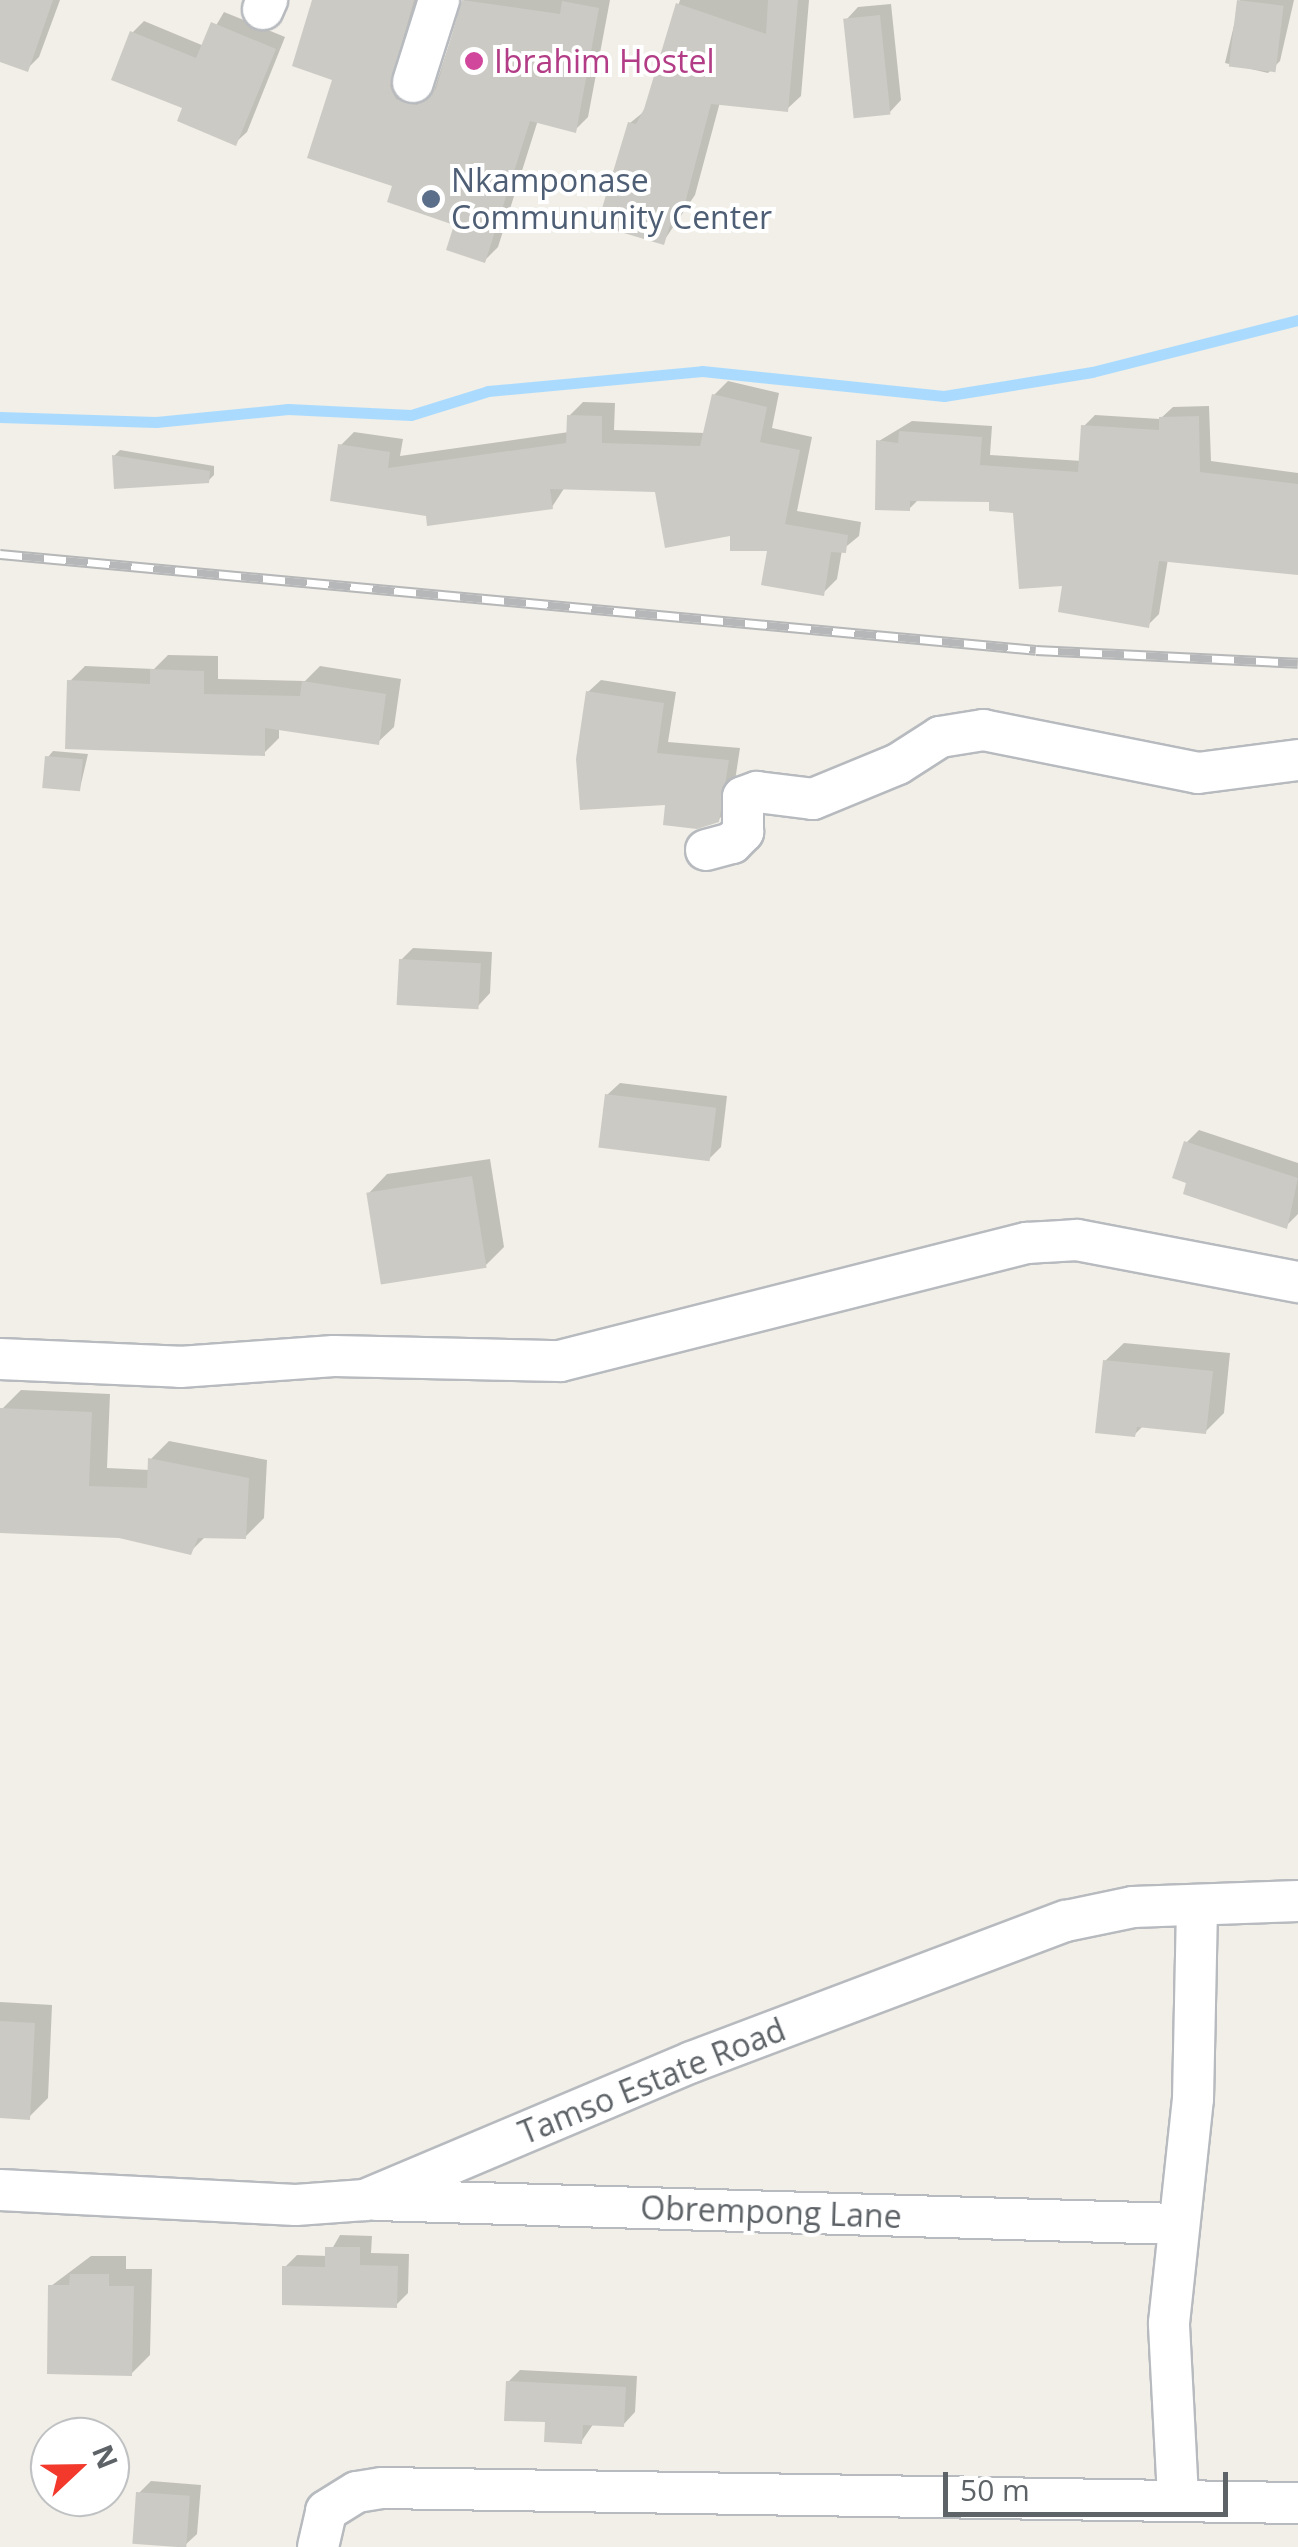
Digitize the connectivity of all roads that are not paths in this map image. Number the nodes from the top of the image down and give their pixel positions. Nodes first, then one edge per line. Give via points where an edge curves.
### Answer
1 (439, 0) edge
2 (414, 82) dead end
3 (1298, 760) edge
4 (706, 850) dead end
5 (1298, 1282) edge
6 (0, 1359) edge
7 (1298, 1901) edge
8 (1197, 1905) junction
9 (0, 2190) edge
10 (365, 2200) junction
11 (1177, 2224) junction
12 (1178, 2497) junction
13 (1298, 2503) edge
14 (318, 2547) edge

1 - 2 street
3 - 4 street via 1198,773 983,730 940,736 898,764 813,799 758,792 743,797 743,832 732,843
5 - 6 street via 1076,1240 1027,1243 560,1361 334,1356 180,1368
7 - 8 street, Tamso Estate Road
8 - 10 street, Tamso Estate Road via 1101,1912 1020,1936 692,2062
8 - 11 street via 1193,2099
9 - 10 street, Tamso Estate Road via 296,2205
10 - 11 street, Obrempong Lane
11 - 12 street via 1169,2340
12 - 13 street
12 - 14 street via 382,2488 357,2492 326,2512

